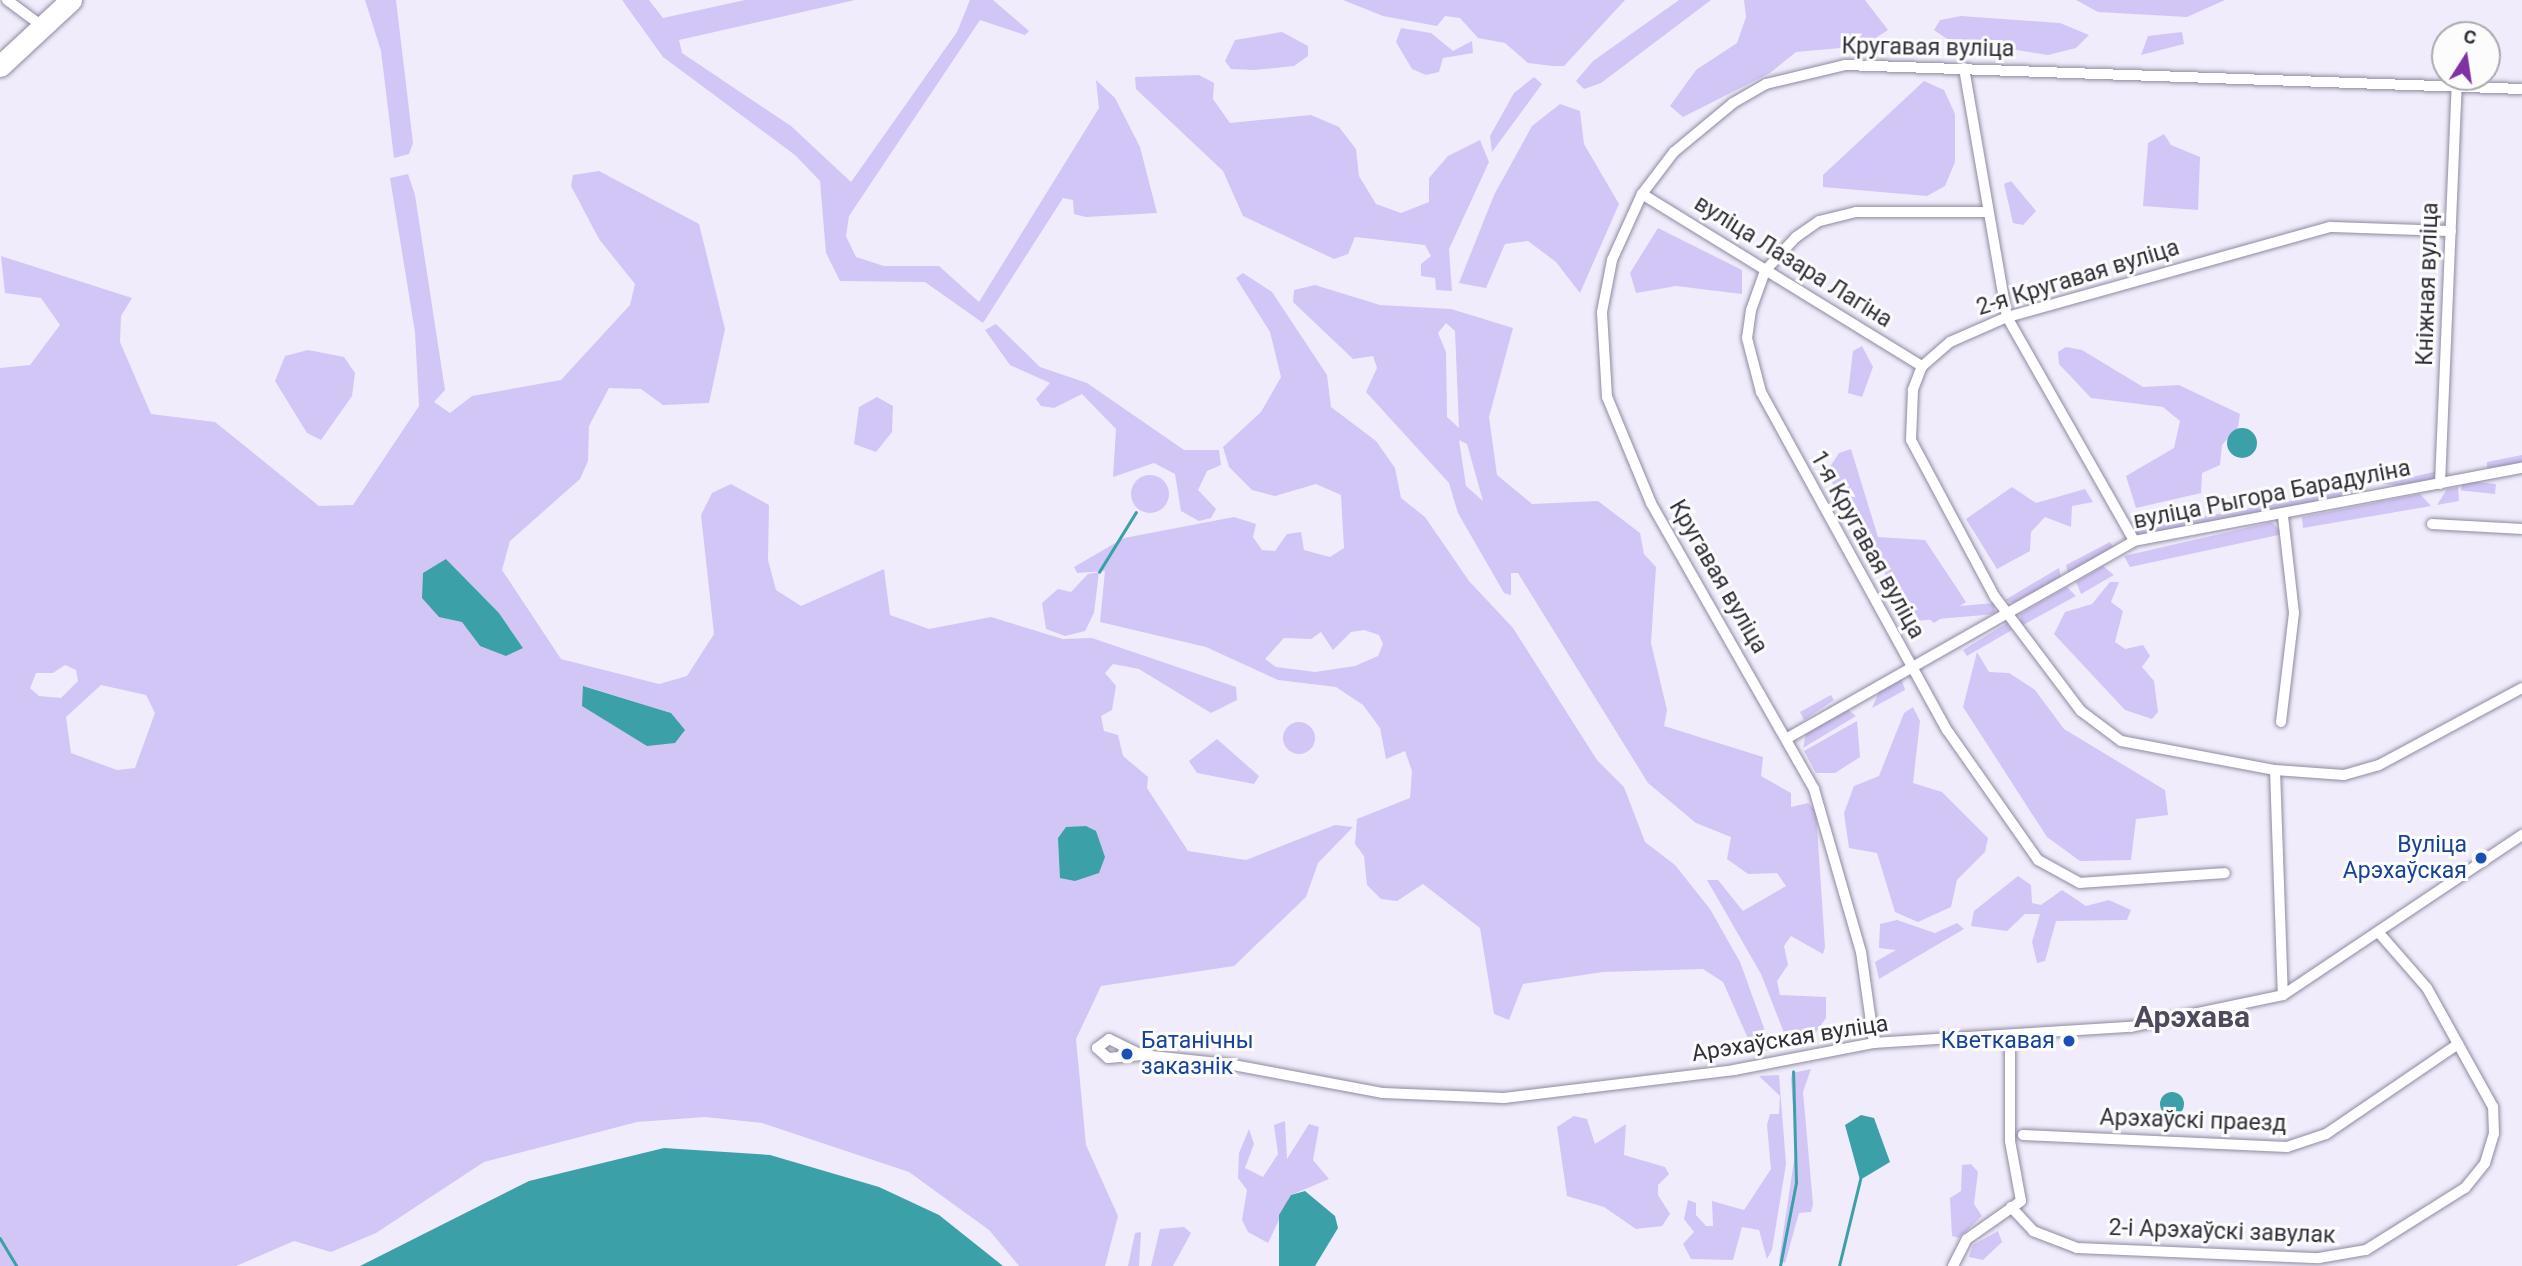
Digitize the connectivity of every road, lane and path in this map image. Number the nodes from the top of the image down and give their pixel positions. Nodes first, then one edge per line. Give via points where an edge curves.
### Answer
1 (7, 0) edge
2 (71, 0) edge
3 (42, 26) junction
4 (0, 66) edge
5 (1964, 68) junction
6 (2431, 85) edge
7 (2501, 88) edge
8 (2522, 89) edge
9 (2457, 91) edge
10 (1642, 194) junction
11 (1986, 212) junction
12 (2451, 231) junction
13 (1765, 271) junction
14 (2007, 317) junction
15 (1922, 366) junction
16 (2522, 468) edge
17 (2440, 484) junction
18 (2283, 516) junction
19 (2432, 524) dead end
20 (2522, 529) edge
21 (2134, 541) junction
22 (2006, 612) junction
23 (1912, 667) junction
24 (2522, 688) edge
25 (2281, 722) dead end
26 (1786, 739) junction
27 (2275, 770) junction
28 (2522, 835) edge
29 (2225, 873) dead end
30 (2380, 934) junction
31 (2283, 995) junction
32 (2010, 1038) junction
33 (1874, 1043) junction
34 (2458, 1044) junction
35 (1142, 1055) dead end
36 (2023, 1135) dead end
37 (2011, 1207) junction
38 (1952, 1266) edge

1 - 3 street
2 - 3 highway
3 - 4 highway
5 - 6 street, Кругавая вуліца
5 - 10 street, Кругавая вуліца via 1845,65 1766,85 1701,127
5 - 11 street
7 - 8 street, Кругавая вуліца
9 - 12 street, Кніжная вуліца
10 - 13 street, вуліца Лазара Лагіна
10 - 26 street, Кругавая вуліца via 1612,260 1602,313 1607,397 1651,503
11 - 13 street, 1-я Кругавая вуліца via 1837,215 1796,237
11 - 14 street
12 - 14 street, 2-я Кругавая вуліца via 2330,227
12 - 17 street, Кніжная вуліца
13 - 15 street, вуліца Лазара Лагіна
13 - 23 street, 1-я Кругавая вуліца via 1747,338 1760,392
14 - 15 street, 2-я Кругавая вуліца via 1950,342
14 - 21 street
15 - 22 street via 1913,390 1911,440
16 - 17 street, вуліца Рыгора Барадуліна
17 - 18 street, вуліца Рыгора Барадуліна
18 - 21 street, вуліца Рыгора Барадуліна
18 - 25 street via 2294,613
19 - 20 street
21 - 22 street, вуліца Рыгора Барадуліна
22 - 23 street, вуліца Рыгора Барадуліна
22 - 27 street via 2100,729 2147,747
23 - 26 street, вуліца Рыгора Барадуліна
23 - 29 street, 1-я Кругавая вуліца via 1973,772 2056,875 2092,884
24 - 27 street via 2362,772
26 - 33 street, Кругавая вуліца via 1818,801 1861,952
27 - 31 street
28 - 30 street, Арэхаўская вуліца
30 - 31 street, Арэхаўская вуліца
30 - 34 street, 2-і Арэхаўскі завулак via 2427,988
31 - 32 street, Арэхаўская вуліца via 2130,1027
32 - 33 street, Арэхаўская вуліца
32 - 37 street via 2010,1141 2021,1201
33 - 35 street, Арэхаўская вуліца via 1745,1068 1504,1098 1445,1098
34 - 36 street, Арэхаўскі праезд via 2326,1134 2287,1147
34 - 37 street, 2-і Арэхаўскі завулак via 2493,1107 2494,1134 2485,1163 2465,1188 2366,1250 2319,1258 2077,1248 2033,1231
37 - 38 street via 1967,1239

